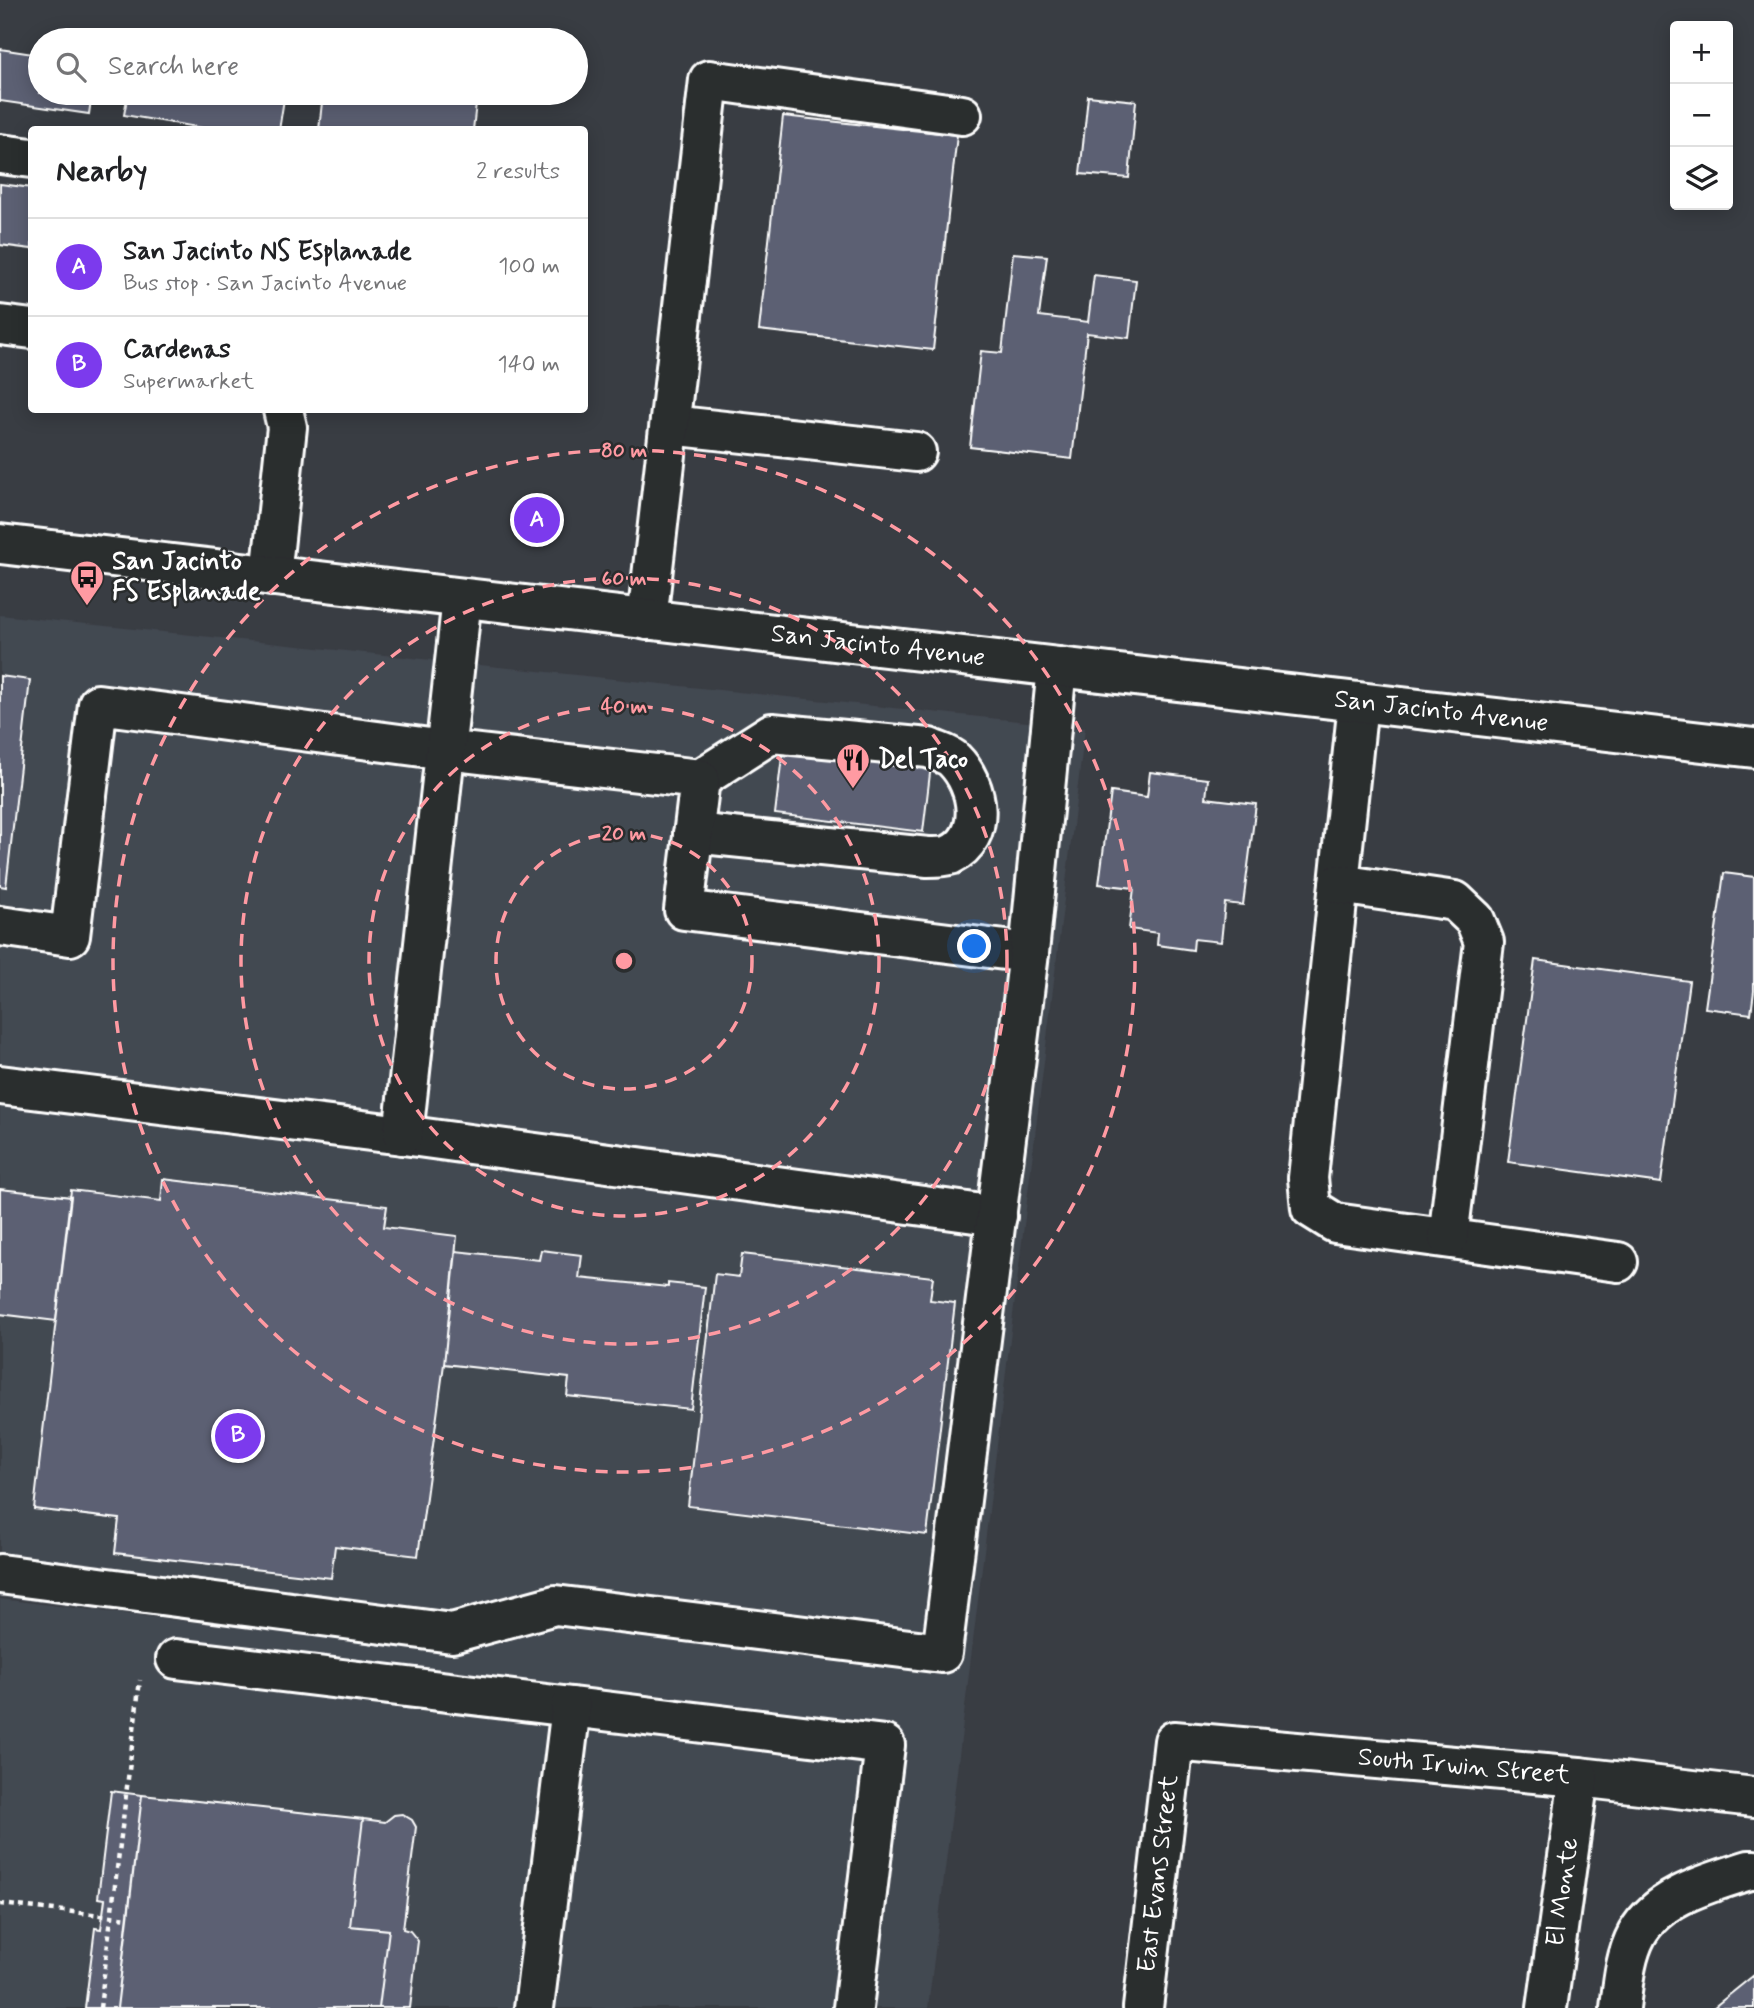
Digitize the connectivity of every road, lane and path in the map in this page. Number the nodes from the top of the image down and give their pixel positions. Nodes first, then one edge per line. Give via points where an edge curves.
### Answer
1 (962, 116) dead end
2 (0, 155) edge
3 (28, 158) edge
4 (0, 325) edge
5 (28, 328) edge
6 (284, 413) edge
7 (670, 425) junction
8 (916, 452) dead end
9 (0, 544) edge
10 (271, 576) junction
11 (462, 598) junction
12 (647, 620) junction
13 (1058, 667) junction
14 (1359, 703) junction
15 (1754, 748) edge
16 (445, 750) junction
17 (700, 779) junction
18 (693, 833) junction
19 (1339, 884) junction
20 (0, 926) edge
21 (1030, 953) junction
22 (0, 1086) edge
23 (403, 1135) junction
24 (997, 1216) junction
25 (1448, 1238) junction
26 (1618, 1262) dead end
27 (0, 1574) edge
28 (176, 1659) dead end
29 (141, 1676) dead end
30 (571, 1707) junction
31 (1174, 1741) joint
32 (1579, 1777) junction
33 (1754, 1797) edge
34 (1754, 1870) edge
35 (0, 1904) edge
36 (111, 1917) junction
37 (128, 1918) dead end
38 (100, 2008) edge
39 (534, 2008) edge
40 (853, 2008) edge
41 (1143, 2008) edge
42 (1546, 2008) edge
43 (1620, 2008) edge

1 - 7 main road via 709,80
2 - 3 main road
4 - 5 main road
6 - 10 main road via 287,426
7 - 8 main road
7 - 12 main road
9 - 10 main road, San Jacinto Avenue
10 - 11 main road, San Jacinto Avenue
11 - 12 main road, San Jacinto Avenue
11 - 16 main road
12 - 13 main road, San Jacinto Avenue
13 - 14 main road, San Jacinto Avenue
13 - 21 main road
14 - 15 main road, San Jacinto Avenue
14 - 19 main road
16 - 17 main road
16 - 20 main road via 98,704 70,936
16 - 23 main road
17 - 18 main road
17 - 18 main road via 772,733 929,748 951,758 965,774 975,820 962,845 949,855 928,857
18 - 21 main road via 684,910
19 - 25 main road via 1455,901 1475,920 1484,942
19 - 25 main road via 1308,1178 1311,1208 1335,1223
21 - 24 main road
22 - 23 main road
23 - 24 main road
24 - 27 main road via 942,1653 555,1605 452,1633
25 - 26 main road
28 - 30 main road
29 - 36 path
30 - 39 main road
30 - 40 main road via 885,1745
31 - 32 main road, South Irwin Street
31 - 41 main road, East Evans Street
32 - 33 main road, South Irwin Street
32 - 42 main road, El Monte
34 - 43 main road via 1710,1882 1663,1905 1638,1933 1626,1965
35 - 36 path
36 - 37 path
36 - 38 path

